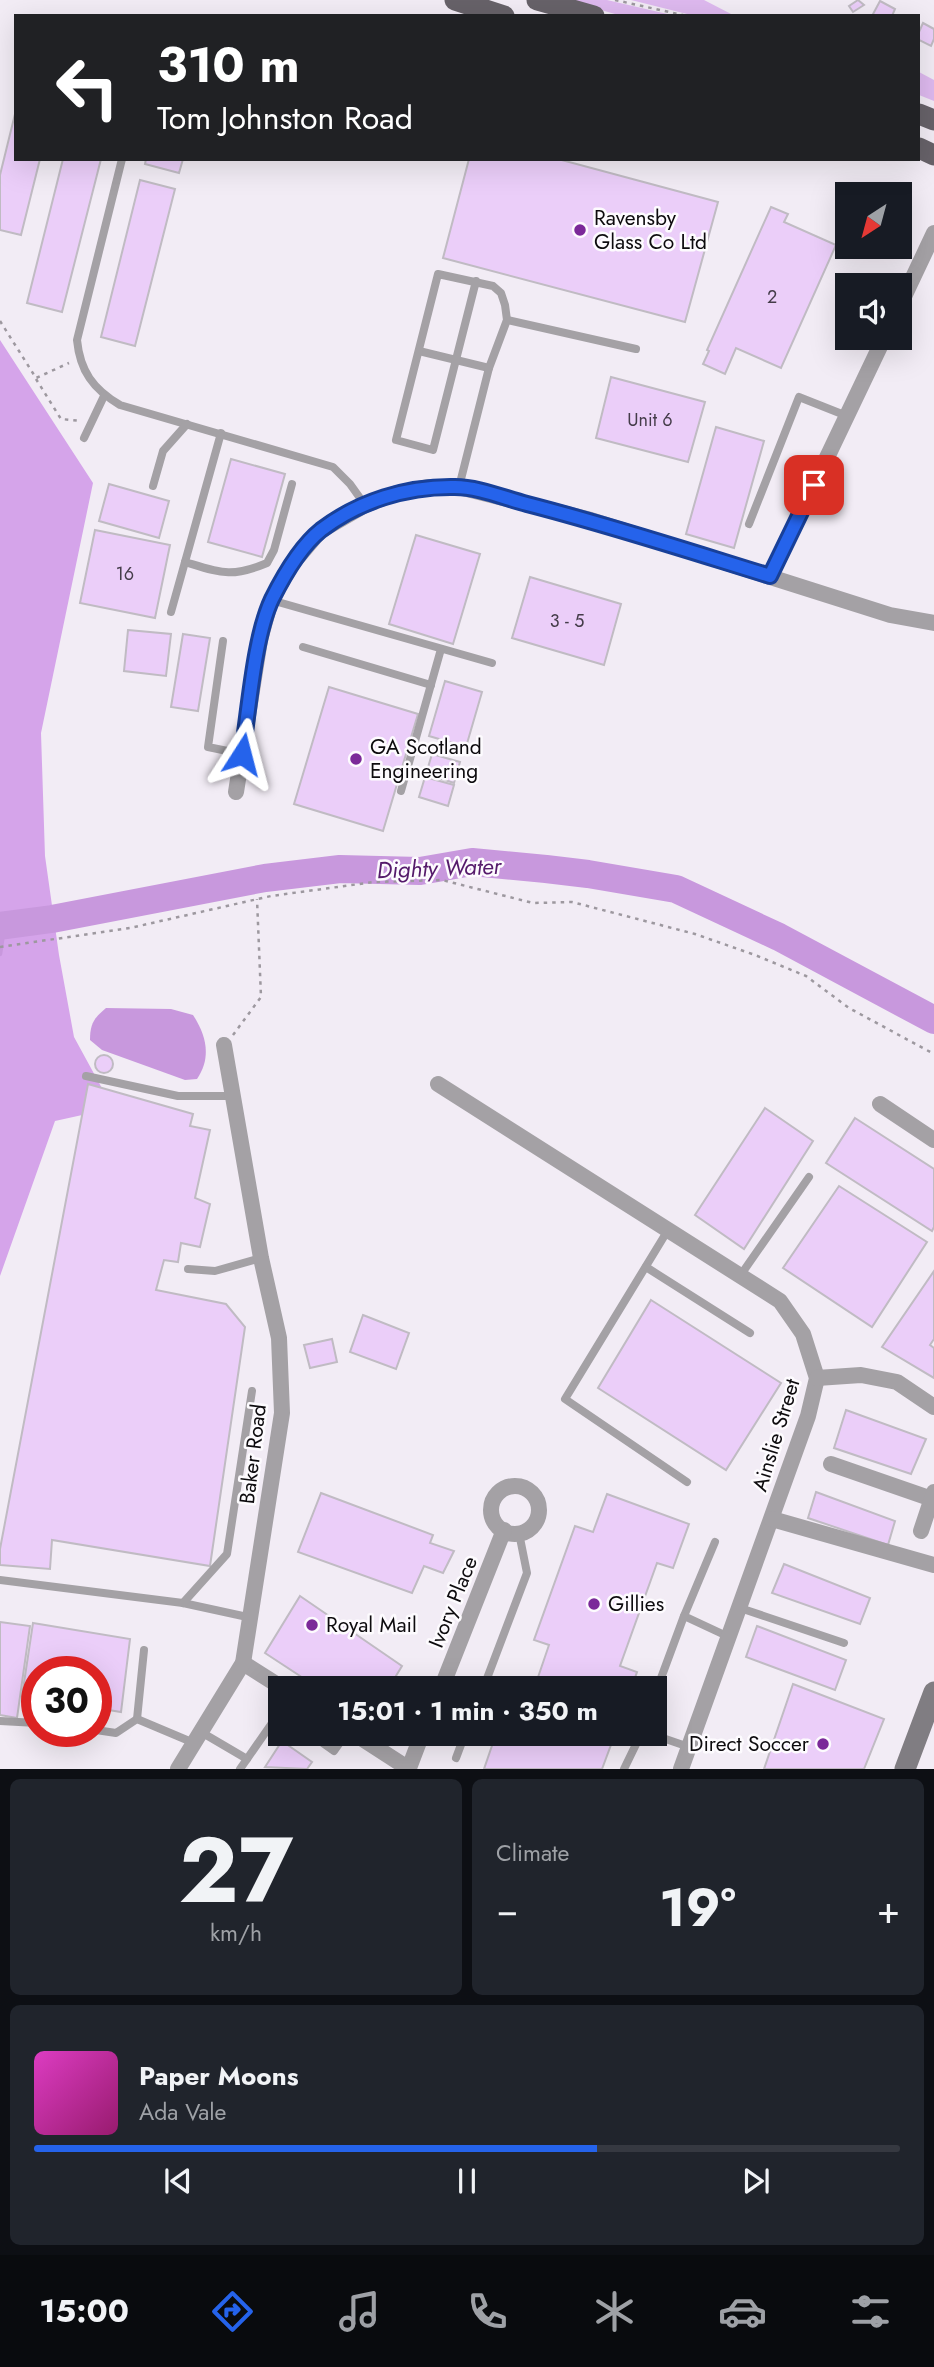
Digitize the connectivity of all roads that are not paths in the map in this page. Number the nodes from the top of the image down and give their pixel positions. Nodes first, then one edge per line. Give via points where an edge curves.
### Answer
1 (455, 0) edge
2 (537, 0) edge
3 (498, 14) edge
4 (587, 14) edge
5 (122, 161) edge
6 (934, 233) edge
7 (912, 280) edge
8 (476, 281) junction
9 (507, 320) junction
10 (636, 349) dead end
11 (878, 350) edge
12 (419, 351) junction
13 (457, 360) junction
14 (489, 368) junction
15 (104, 396) junction
16 (847, 416) junction
17 (187, 424) junction
18 (221, 433) junction
19 (84, 438) dead end
20 (292, 484) dead end
21 (153, 486) dead end
22 (459, 487) junction
23 (365, 505) junction
24 (749, 524) dead end
25 (185, 562) junction
26 (770, 576) junction
27 (271, 600) junction
28 (171, 612) dead end
29 (934, 624) edge
30 (223, 641) dead end
31 (303, 647) dead end
32 (441, 649) junction
33 (492, 663) dead end
34 (431, 685) junction
35 (242, 754) junction
36 (401, 791) dead end
37 (236, 792) dead end
38 (224, 1045) road end
39 (86, 1076) dead end
40 (438, 1084) dead end
41 (232, 1096) junction
42 (880, 1104) dead end
43 (934, 1140) edge
44 (809, 1177) dead end
45 (668, 1230) junction
46 (261, 1258) junction
47 (646, 1267) junction
48 (188, 1269) dead end
49 (740, 1276) junction
50 (750, 1333) dead end
51 (817, 1378) junction
52 (252, 1391) dead end
53 (934, 1407) edge
54 (831, 1464) dead end
55 (687, 1482) dead end
56 (933, 1495) edge
57 (772, 1519) junction
58 (921, 1531) dead end
59 (511, 1532) joint
60 (715, 1542) dead end
61 (934, 1565) edge
62 (0, 1580) edge
63 (183, 1603) junction
64 (740, 1608) junction
65 (684, 1616) junction
66 (252, 1618) junction
67 (729, 1637) junction
68 (844, 1643) dead end
69 (144, 1650) dead end
70 (243, 1663) junction
71 (447, 1676) edge
72 (488, 1676) edge
73 (662, 1676) edge
74 (268, 1679) edge
75 (934, 1692) edge
76 (137, 1719) junction
77 (0, 1721) edge
78 (21, 1722) edge
79 (268, 1729) edge
80 (112, 1732) edge
81 (198, 1737) junction
82 (667, 1739) edge
83 (369, 1746) edge
84 (417, 1746) edge
85 (460, 1746) edge
86 (635, 1746) edge
87 (689, 1747) junction
88 (456, 1758) dead end
89 (247, 1759) junction
90 (388, 1763) edge
91 (409, 1768) edge
92 (178, 1769) edge
93 (240, 1769) edge
94 (624, 1769) edge
95 (681, 1769) edge
96 (905, 1769) edge

1 - 3 main road
2 - 4 main road
5 - 15 lane via 77,340 79,359 89,380
6 - 7 street
8 - 9 lane via 501,293
8 - 12 lane via 439,274
8 - 13 lane
9 - 10 lane
9 - 14 lane
11 - 16 street
12 - 13 lane
12 - 13 lane via 396,440 433,450
13 - 14 lane
14 - 22 lane
15 - 17 lane
15 - 19 lane
16 - 24 lane via 799,397
16 - 26 street
17 - 18 lane
17 - 21 lane via 163,451
18 - 23 lane via 332,467
18 - 25 lane
20 - 25 lane via 267,563 226,574
22 - 23 street via 428,487
22 - 26 street via 591,520
23 - 27 street via 320,531 292,564
25 - 28 lane
26 - 29 street via 890,615
27 - 32 lane
27 - 35 street
30 - 35 lane via 208,747
31 - 34 lane
32 - 33 lane
32 - 34 lane
34 - 36 lane
35 - 37 street
38 - 41 street, Baker Road
39 - 41 lane via 178,1096
40 - 45 street, Ainslie Street
41 - 46 street, Baker Road
42 - 43 street
44 - 49 lane
45 - 47 lane
45 - 49 street, Ainslie Street
46 - 48 lane via 215,1271
46 - 66 street, Baker Road via 279,1338 282,1413
47 - 50 lane
47 - 55 lane via 565,1399
49 - 51 street, Ainslie Street via 780,1301 803,1334
51 - 53 street via 861,1376 897,1382
51 - 57 street, Ainslie Street
52 - 63 lane via 227,1554
54 - 56 street
56 - 58 street
57 - 61 street
57 - 64 street, Ainslie Street
59 - 71 street, Ivory Place
59 - 72 lane via 527,1573
60 - 65 lane
62 - 63 lane
63 - 66 lane
64 - 67 street, Ainslie Street
64 - 68 lane
65 - 67 lane
65 - 73 lane
66 - 70 street, Baker Road
67 - 87 street, Ainslie Street
69 - 76 lane
70 - 74 street
70 - 81 street, Baker Road
75 - 96 main road
76 - 80 lane
76 - 81 lane
77 - 78 lane
79 - 89 lane
81 - 89 lane
81 - 92 street, Baker Road
82 - 87 lane
83 - 90 street
84 - 91 street
85 - 88 lane
86 - 94 lane
87 - 95 street, Ainslie Street
89 - 93 lane
90 - 91 street

